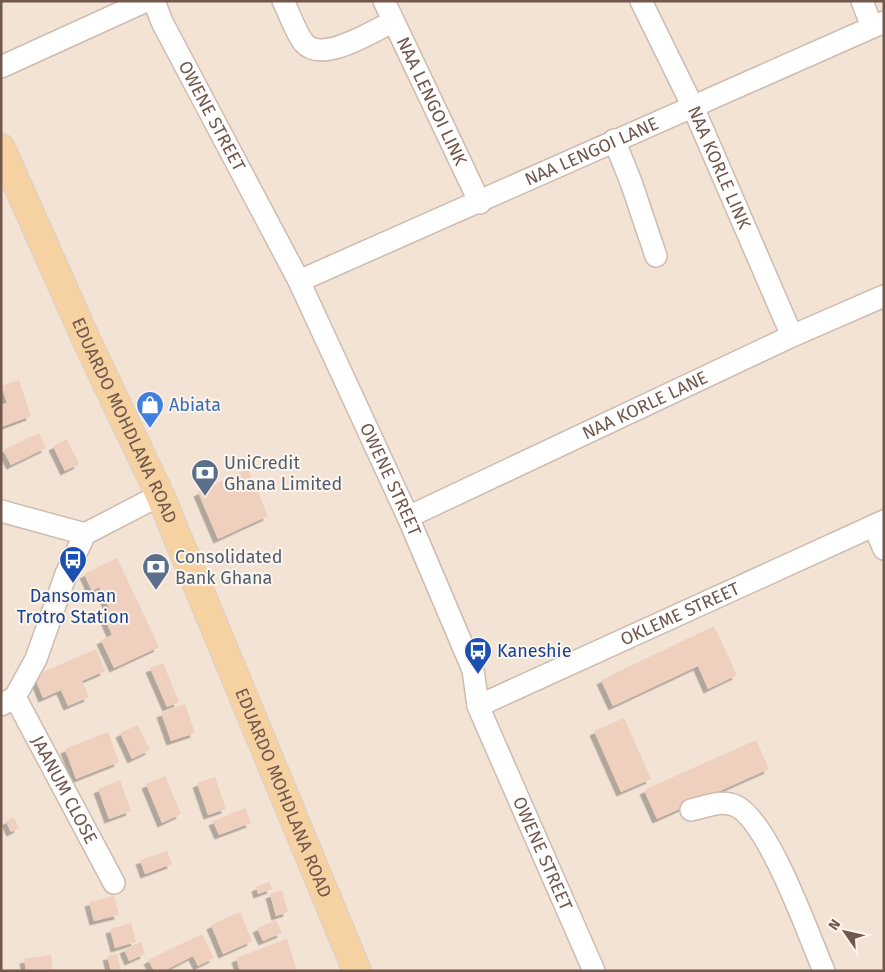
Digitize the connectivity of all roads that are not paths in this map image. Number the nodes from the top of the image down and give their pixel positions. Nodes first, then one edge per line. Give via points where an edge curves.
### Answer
1 (146, 1) edge
2 (154, 1) edge
3 (283, 1) edge
4 (384, 1) edge
5 (641, 1) edge
6 (862, 1) edge
7 (392, 22) junction
8 (878, 25) edge
9 (1, 67) edge
10 (693, 107) junction
11 (614, 140) junction
12 (1, 148) edge
13 (480, 202) junction
14 (656, 256) dead end
15 (300, 281) junction
16 (884, 296) edge
17 (792, 336) junction
18 (160, 495) junction
19 (1, 511) edge
20 (408, 517) junction
21 (879, 523) edge
22 (85, 534) junction
23 (884, 549) edge
24 (8, 701) edge
25 (478, 706) junction
26 (691, 810) dead end
27 (114, 883) dead end
28 (357, 971) edge
29 (594, 971) edge
30 (824, 971) edge

1 - 9 street
2 - 15 street, OWENE STREET via 162,22
3 - 7 street via 304,43 316,50 332,50
4 - 7 street, NAA LENGOI LINK
5 - 10 street, NAA KORLE LINK
6 - 8 street
7 - 13 street, NAA LENGOI LINK
8 - 10 street, NAA LENGOI LANE
10 - 11 street, NAA LENGOI LANE
10 - 17 street, NAA KORLE LINK
11 - 13 street, NAA LENGOI LANE
11 - 14 street
12 - 18 main road, EDUARDO MOHDLANA ROAD
13 - 15 street, NAA LENGOI LANE
15 - 20 street, OWENE STREET
16 - 17 street, NAA KORLE LANE
17 - 20 street, NAA KORLE LANE
18 - 22 street
18 - 28 main road, EDUARDO MOHDLANA ROAD
19 - 22 street
20 - 25 street, OWENE STREET via 473,670
21 - 23 street
21 - 25 street, OKLEME STREET
22 - 24 street via 66,574 36,658
24 - 27 street, JAANUM CLOSE
25 - 29 street, OWENE STREET
26 - 30 street via 723,802 744,811 752,820 770,848

